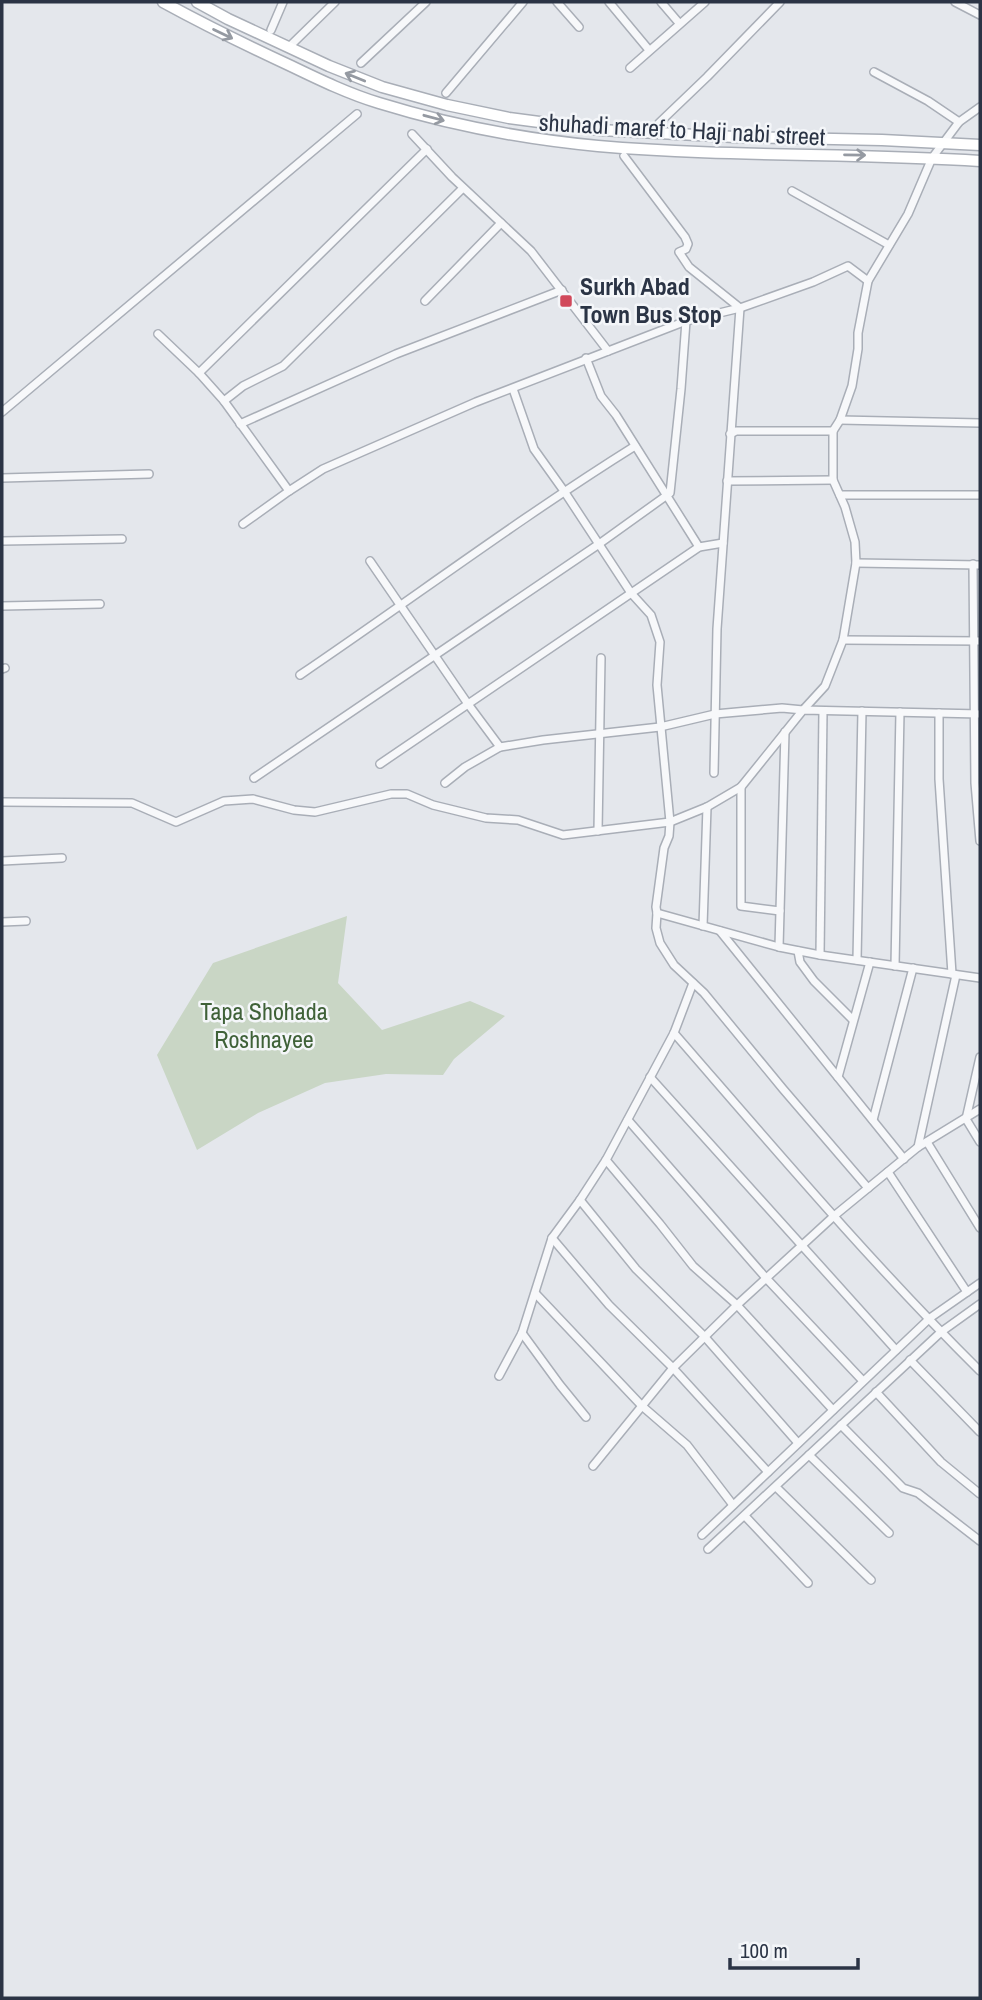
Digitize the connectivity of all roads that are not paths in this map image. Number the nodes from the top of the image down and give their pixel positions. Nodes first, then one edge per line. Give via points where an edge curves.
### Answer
1 (163, 2) edge
2 (197, 2) edge
3 (283, 2) edge
4 (335, 2) edge
5 (426, 2) edge
6 (523, 2) edge
7 (557, 2) edge
8 (609, 2) edge
9 (661, 2) edge
10 (705, 2) edge
11 (780, 2) edge
12 (954, 2) edge
13 (980, 15) edge
14 (679, 23) junction
15 (579, 27) dead end
16 (271, 30) dead end
17 (292, 44) dead end
18 (649, 50) junction
19 (361, 63) dead end
20 (630, 68) dead end
21 (874, 72) dead end
22 (446, 93) dead end
23 (980, 107) edge
24 (357, 114) dead end
25 (959, 122) junction
26 (659, 123) dead end
27 (412, 134) dead end
28 (942, 142) junction
29 (980, 145) edge
30 (427, 149) junction
31 (624, 156) dead end
32 (932, 158) junction
33 (980, 161) edge
34 (463, 188) junction
35 (792, 191) dead end
36 (501, 223) junction
37 (889, 245) junction
38 (868, 281) junction
39 (562, 290) junction
40 (425, 301) dead end
41 (740, 308) junction
42 (686, 321) junction
43 (158, 334) dead end
44 (608, 351) junction
45 (586, 358) junction
46 (199, 373) junction
47 (513, 388) junction
48 (224, 401) junction
49 (2, 411) edge
50 (840, 420) junction
51 (980, 423) edge
52 (240, 424) junction
53 (834, 431) junction
54 (730, 434) junction
55 (635, 446) junction
56 (149, 474) dead end
57 (2, 478) edge
58 (833, 480) junction
59 (727, 481) junction
60 (289, 491) junction
61 (564, 491) junction
62 (839, 495) junction
63 (980, 495) edge
64 (666, 497) junction
65 (243, 524) dead end
66 (122, 539) dead end
67 (2, 541) edge
68 (723, 543) junction
69 (599, 544) junction
70 (698, 547) junction
71 (370, 561) dead end
72 (856, 563) junction
73 (977, 564) edge
74 (631, 593) junction
75 (100, 604) dead end
76 (2, 606) edge
77 (401, 606) junction
78 (843, 639) junction
79 (977, 641) edge
80 (434, 655) junction
81 (601, 658) dead end
82 (300, 675) dead end
83 (468, 704) junction
84 (803, 710) junction
85 (823, 710) junction
86 (862, 711) junction
87 (900, 712) junction
88 (939, 713) junction
89 (715, 714) junction
90 (977, 714) edge
91 (660, 727) junction
92 (785, 732) junction
93 (600, 733) junction
94 (500, 747) junction
95 (380, 764) dead end
96 (714, 773) dead end
97 (254, 778) dead end
98 (445, 783) dead end
99 (977, 783) edge
100 (741, 787) junction
101 (2, 802) edge
102 (707, 807) junction
103 (670, 822) junction
104 (598, 831) junction
105 (980, 841) edge
106 (62, 858) dead end
107 (2, 861) edge
108 (780, 911) junction
109 (657, 913) junction
110 (26, 921) dead end
111 (2, 922) edge
112 (703, 926) junction
113 (719, 930) junction
114 (779, 947) junction
115 (799, 951) junction
116 (820, 955) junction
117 (858, 960) junction
118 (870, 962) junction
119 (895, 966) junction
120 (913, 968) junction
121 (954, 974) junction
122 (980, 978) edge
123 (693, 983) junction
124 (853, 1020) junction
125 (674, 1033) junction
126 (980, 1057) edge
127 (650, 1077) junction
128 (838, 1077) junction
129 (980, 1109) edge
130 (966, 1119) junction
131 (628, 1120) junction
132 (873, 1120) junction
133 (927, 1142) junction
134 (980, 1142) edge
135 (919, 1147) junction
136 (904, 1159) junction
137 (606, 1160) junction
138 (888, 1172) junction
139 (868, 1188) junction
140 (580, 1200) junction
141 (834, 1216) junction
142 (980, 1228) edge
143 (552, 1238) junction
144 (802, 1245) junction
145 (766, 1278) junction
146 (980, 1283) edge
147 (967, 1292) junction
148 (536, 1293) junction
149 (737, 1305) junction
150 (979, 1307) edge
151 (930, 1318) junction
152 (940, 1332) junction
153 (522, 1333) junction
154 (704, 1336) junction
155 (896, 1350) junction
156 (910, 1360) junction
157 (673, 1368) junction
158 (980, 1371) edge
159 (499, 1376) dead end
160 (863, 1381) junction
161 (876, 1392) junction
162 (642, 1406) junction
163 (832, 1410) junction
164 (586, 1417) dead end
165 (841, 1425) junction
166 (980, 1432) edge
167 (798, 1443) junction
168 (809, 1455) junction
169 (593, 1466) dead end
170 (768, 1472) junction
171 (776, 1487) junction
172 (980, 1494) edge
173 (733, 1505) junction
174 (745, 1516) junction
175 (889, 1533) dead end
176 (702, 1535) dead end
177 (980, 1541) edge
178 (708, 1549) dead end
179 (871, 1580) dead end
180 (808, 1583) dead end

1 -> 32 main road via 322,81 377,103 506,134 598,146
28 -> 2 main road, shuhadi maref to Haji nabi street via 600,130 509,118 382,88
3 - 16 street
4 - 17 street
5 - 19 street
6 - 22 street
7 - 15 street
8 - 18 street
9 - 14 street
10 - 14 street
11 - 26 street
12 - 13 street
14 - 18 street
18 - 20 street
21 - 25 street
23 - 25 street
24 - 49 street
25 - 28 street
27 - 30 street
28 - 29 main road, shuhadi maref to Haji nabi street
28 - 32 street
30 - 34 street
30 - 46 street
31 - 41 street via 685,237 688,244 679,252 689,267
32 - 33 main road
32 - 37 street via 915,202
34 - 36 street
34 - 48 street via 283,366
35 - 37 street
36 - 39 street
36 - 40 street
37 - 38 street
38 - 41 street via 848,266
38 - 50 street via 852,386
39 - 44 street
39 - 52 street via 396,354
41 - 42 street
41 - 54 street
42 - 44 street
42 - 64 street via 670,493
43 - 46 street
44 - 45 street
45 - 47 street
45 - 55 street via 601,396
46 - 48 street
47 - 60 street via 323,469
47 - 61 street via 534,449
48 - 52 street
50 - 51 street
50 - 53 street
52 - 60 street
53 - 54 street
53 - 58 street
54 - 59 street
55 - 61 street
55 - 64 street
56 - 57 street
58 - 59 street
58 - 62 street
59 - 68 street
60 - 65 street
61 - 69 street
61 - 77 street
62 - 63 street
62 - 72 street via 855,542
64 - 69 street
64 - 70 street
66 - 67 street
68 - 70 street
68 - 89 street
69 - 74 street
69 - 80 street
70 - 74 street
71 - 77 street
72 - 73 street
72 - 78 street
73 - 79 street
74 - 83 street
74 - 91 street via 652,615 660,642
75 - 76 street
77 - 80 street
77 - 82 street
78 - 79 street
78 - 84 street via 825,686
79 - 90 street
80 - 83 street
80 - 97 street
81 - 93 street
83 - 94 street
83 - 95 street
84 - 85 street
84 - 89 street
84 - 92 street
85 - 86 street
85 - 116 street
86 - 87 street
86 - 117 street
87 - 88 street
87 - 119 street
88 - 90 street
88 - 121 street via 939,779
89 - 91 street
89 - 96 street
90 - 99 street
91 - 93 street
91 - 103 street
92 - 100 street
92 - 108 street
93 - 94 street
93 - 104 street
94 - 98 street
99 - 105 street
100 - 102 street
100 - 108 street via 741,906
101 - 104 street via 132,803 176,822 224,801 253,799 315,812 407,794 563,835
102 - 103 street
102 - 112 street
103 - 104 street
103 - 109 street
106 - 107 street
108 - 114 street
109 - 112 street
109 - 123 street via 660,943
110 - 111 street
112 - 113 street
113 - 114 street
113 - 128 street
114 - 115 street
115 - 116 street
115 - 124 street via 800,962 814,982
116 - 117 street
117 - 118 street
118 - 119 street
118 - 124 street
119 - 120 street
120 - 121 street
120 - 132 street
121 - 122 street
121 - 135 street
123 - 125 street
123 - 139 street
124 - 128 street
125 - 127 street
125 - 141 street
126 - 130 street
127 - 131 street
127 - 144 street
128 - 132 street
129 - 130 street
130 - 133 street
130 - 134 street
131 - 137 street
131 - 145 street
132 - 136 street
133 - 135 street
133 - 142 street
135 - 136 street
136 - 138 street
137 - 140 street
137 - 149 street via 693,1266
138 - 139 street
138 - 147 street
139 - 141 street
140 - 143 street
140 - 154 street via 636,1269
141 - 144 street
141 - 151 street
143 - 148 street
143 - 157 street via 609,1305
144 - 145 street
144 - 155 street
145 - 149 street
145 - 160 street
146 - 147 street
147 - 151 street
148 - 153 street
148 - 162 street
149 - 154 street
149 - 163 street
150 - 152 street
151 - 152 street
151 - 155 street
152 - 156 street
152 - 158 street
153 - 159 street
153 - 164 street
154 - 157 street
154 - 167 street
155 - 160 street
156 - 161 street
156 - 166 street
157 - 162 street
157 - 170 street
160 - 163 street
161 - 165 street
161 - 172 street via 941,1462
162 - 169 street
162 - 173 street via 687,1445
163 - 167 street
165 - 168 street
165 - 177 street via 903,1488 918,1493
167 - 170 street
168 - 171 street
168 - 175 street
170 - 173 street
171 - 174 street
171 - 179 street
173 - 176 street
174 - 178 street
174 - 180 street

